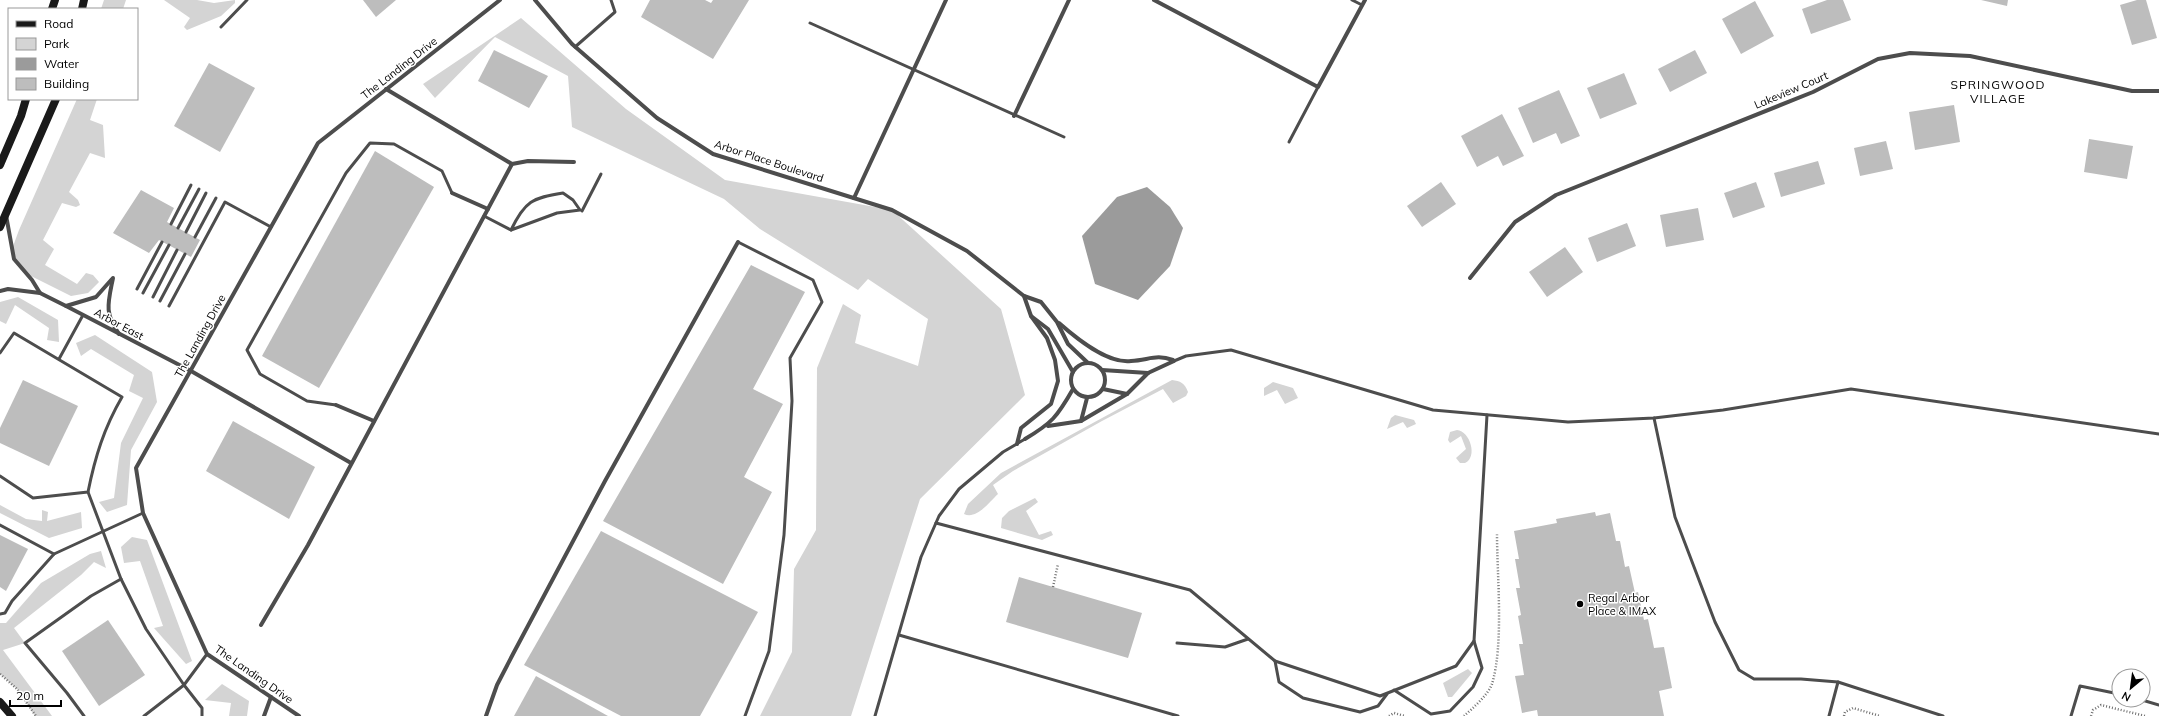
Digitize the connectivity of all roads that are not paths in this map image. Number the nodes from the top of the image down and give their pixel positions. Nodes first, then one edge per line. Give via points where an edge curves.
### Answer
1 (247, 0) edge
2 (500, 0) edge
3 (535, 0) edge
4 (611, 0) edge
5 (946, 0) edge
6 (1069, 0) edge
7 (1154, 0) edge
8 (1352, 0) edge
9 (1365, 0) edge
10 (1362, 5) junction
11 (810, 23) dead end
12 (221, 27) dead end
13 (575, 47) junction
14 (913, 71) junction
15 (1318, 87) junction
16 (386, 89) junction
17 (2159, 91) edge
18 (26, 100) edge
19 (56, 100) edge
20 (1014, 116) junction
21 (1064, 137) dead end
22 (1289, 142) dead end
23 (574, 162) dead end
24 (512, 164) junction
25 (0, 165) edge
26 (602, 174) dead end
27 (191, 185) dead end
28 (199, 189) dead end
29 (206, 193) dead end
30 (452, 193) joint
31 (216, 198) dead end
32 (854, 198) junction
33 (488, 209) junction
34 (582, 211) dead end
35 (6, 213) junction
36 (484, 216) junction
37 (171, 224) dead end
38 (0, 227) edge
39 (271, 227) junction
40 (178, 228) dead end
41 (511, 230) junction
42 (186, 232) dead end
43 (195, 237) dead end
44 (162, 242) dead end
45 (738, 242) joint
46 (168, 245) dead end
47 (177, 250) dead end
48 (186, 254) dead end
49 (1470, 278) dead end
50 (137, 289) dead end
51 (0, 291) edge
52 (40, 293) junction
53 (143, 293) dead end
54 (1024, 296) junction
55 (153, 297) dead end
56 (160, 301) dead end
57 (66, 306) junction
58 (169, 306) dead end
59 (83, 315) junction
60 (1031, 316) junction
61 (1057, 322) junction
62 (119, 335) junction
63 (0, 353) edge
64 (59, 359) junction
65 (1174, 361) junction
66 (1088, 363) junction
67 (1102, 370) junction
68 (190, 371) junction
69 (1073, 372) junction
70 (1148, 372) junction
71 (1103, 389) junction
72 (1073, 390) junction
73 (1127, 394) junction
74 (1087, 398) junction
75 (336, 405) joint
76 (1487, 415) junction
77 (1654, 418) junction
78 (374, 421) junction
79 (1081, 421) junction
80 (1048, 426) junction
81 (2159, 434) edge
82 (1025, 439) joint
83 (1017, 444) junction
84 (351, 463) junction
85 (0, 476) edge
86 (88, 492) junction
87 (143, 512) junction
88 (936, 523) junction
89 (0, 525) edge
90 (102, 530) junction
91 (54, 554) junction
92 (121, 579) junction
93 (0, 614) edge
94 (261, 625) dead end
95 (899, 636) junction
96 (1248, 639) junction
97 (1474, 641) junction
98 (1177, 643) dead end
99 (207, 654) junction
100 (1275, 661) junction
101 (1838, 682) junction
102 (184, 685) junction
103 (1394, 690) junction
104 (1388, 692) junction
105 (2111, 692) edge
106 (271, 697) junction
107 (0, 702) edge
108 (12, 716) edge
109 (84, 716) edge
110 (144, 716) edge
111 (202, 716) edge
112 (264, 716) edge
113 (299, 716) edge
114 (486, 716) edge
115 (745, 716) edge
116 (875, 716) edge
117 (1178, 716) edge
118 (1829, 716) edge
119 (1943, 716) edge
120 (2071, 716) edge

1 - 12 lane
2 - 16 street, The Landing Drive
3 - 13 street, Arbor Place Boulevard
4 - 13 lane via 615,12
5 - 14 street
6 - 20 street
7 - 15 street
8 - 10 lane
9 - 10 street
10 - 15 street
11 - 14 lane
13 - 32 street, Arbor Place Boulevard via 657,118 713,154
14 - 20 lane
14 - 32 street
15 - 22 lane
16 - 24 street
16 - 39 street, The Landing Drive via 318,143
17 - 49 street, Lakeview Court via 2132,91 1970,56 1910,53 1878,59 1813,92 1556,195 1514,222
18 - 25 main road
19 - 35 main road
20 - 21 lane
23 - 24 street via 528,161
24 - 33 street
26 - 34 lane
27 - 37 lane
28 - 40 lane
29 - 42 lane
30 - 33 street
30 - 75 lane via 442,171 394,144 370,143 346,173 247,350 260,374 307,401
31 - 43 lane
32 - 54 street, Arbor Place Boulevard via 892,210 967,251
33 - 36 street
35 - 38 main road
35 - 52 street via 14,260
36 - 41 lane
36 - 78 street
39 - 58 lane via 225,202
39 - 68 street, The Landing Drive
41 - 41 lane via 557,213 580,210 573,200 563,193 543,196 526,205
44 - 50 lane
45 - 114 street via 605,481 497,685
45 - 115 lane via 813,280 822,302 790,358 792,401 784,534 769,651
46 - 53 lane
47 - 55 lane
48 - 56 lane
51 - 52 street
52 - 57 street, Arbor East
54 - 60 street
54 - 61 street, Arbor Place Boulevard via 1041,302
57 - 59 street, Arbor East
57 - 62 street via 96,297 113,278 107,308 110,322
59 - 62 street, Arbor East
59 - 64 lane
60 - 69 street via 1048,329
60 - 83 street via 1047,338 1055,360 1058,381 1051,404 1022,428
61 - 65 street via 1100,354 1130,362 1160,356
61 - 66 street, Arbor Place Boulevard via 1068,344
62 - 68 street, Arbor East
63 - 64 lane via 14,333
64 - 86 lane via 122,397 107,422 92,469
65 - 70 street
65 - 76 lane via 1186,356 1231,350 1433,410
66 - 67 street, Arbor Place Boulevard
66 - 69 street via 1078,365
67 - 70 street
67 - 71 street via 1105,379
68 - 84 street, Arbor East
68 - 87 street, The Landing Drive via 136,468
69 - 72 street via 1070,380
70 - 73 street
71 - 73 street
71 - 74 street via 1096,396
72 - 74 street
72 - 80 street
73 - 79 street
74 - 79 street
75 - 78 street
76 - 77 lane via 1568,422
76 - 97 lane
77 - 81 lane via 1723,410 1851,389
77 - 101 lane via 1675,517 1715,622 1739,670 1754,679
78 - 84 street
79 - 80 street
80 - 82 street
82 - 83 lane
83 - 88 lane via 1003,452 959,488 938,516
84 - 94 street via 308,545
85 - 86 lane via 33,498
86 - 90 lane
87 - 90 lane
87 - 99 street, The Landing Drive
88 - 95 lane via 921,557
88 - 96 lane via 1190,590
89 - 91 lane
90 - 91 lane
90 - 92 lane
91 - 93 lane
92 - 102 lane via 146,629
92 - 109 lane via 90,596 25,643 68,693
95 - 116 lane
95 - 117 lane
96 - 98 lane via 1225,647
96 - 100 lane
97 - 103 lane via 1456,666
97 - 103 lane via 1482,668 1473,687 1450,711 1431,714
99 - 102 lane
99 - 106 street, The Landing Drive
100 - 104 lane via 1380,696
100 - 104 lane via 1279,682 1303,698 1360,712 1378,706
101 - 118 lane
101 - 119 lane
102 - 110 lane
102 - 111 lane via 202,708
103 - 104 lane
105 - 120 lane via 2080,686
106 - 112 street
106 - 113 street, The Landing Drive
107 - 108 main road

